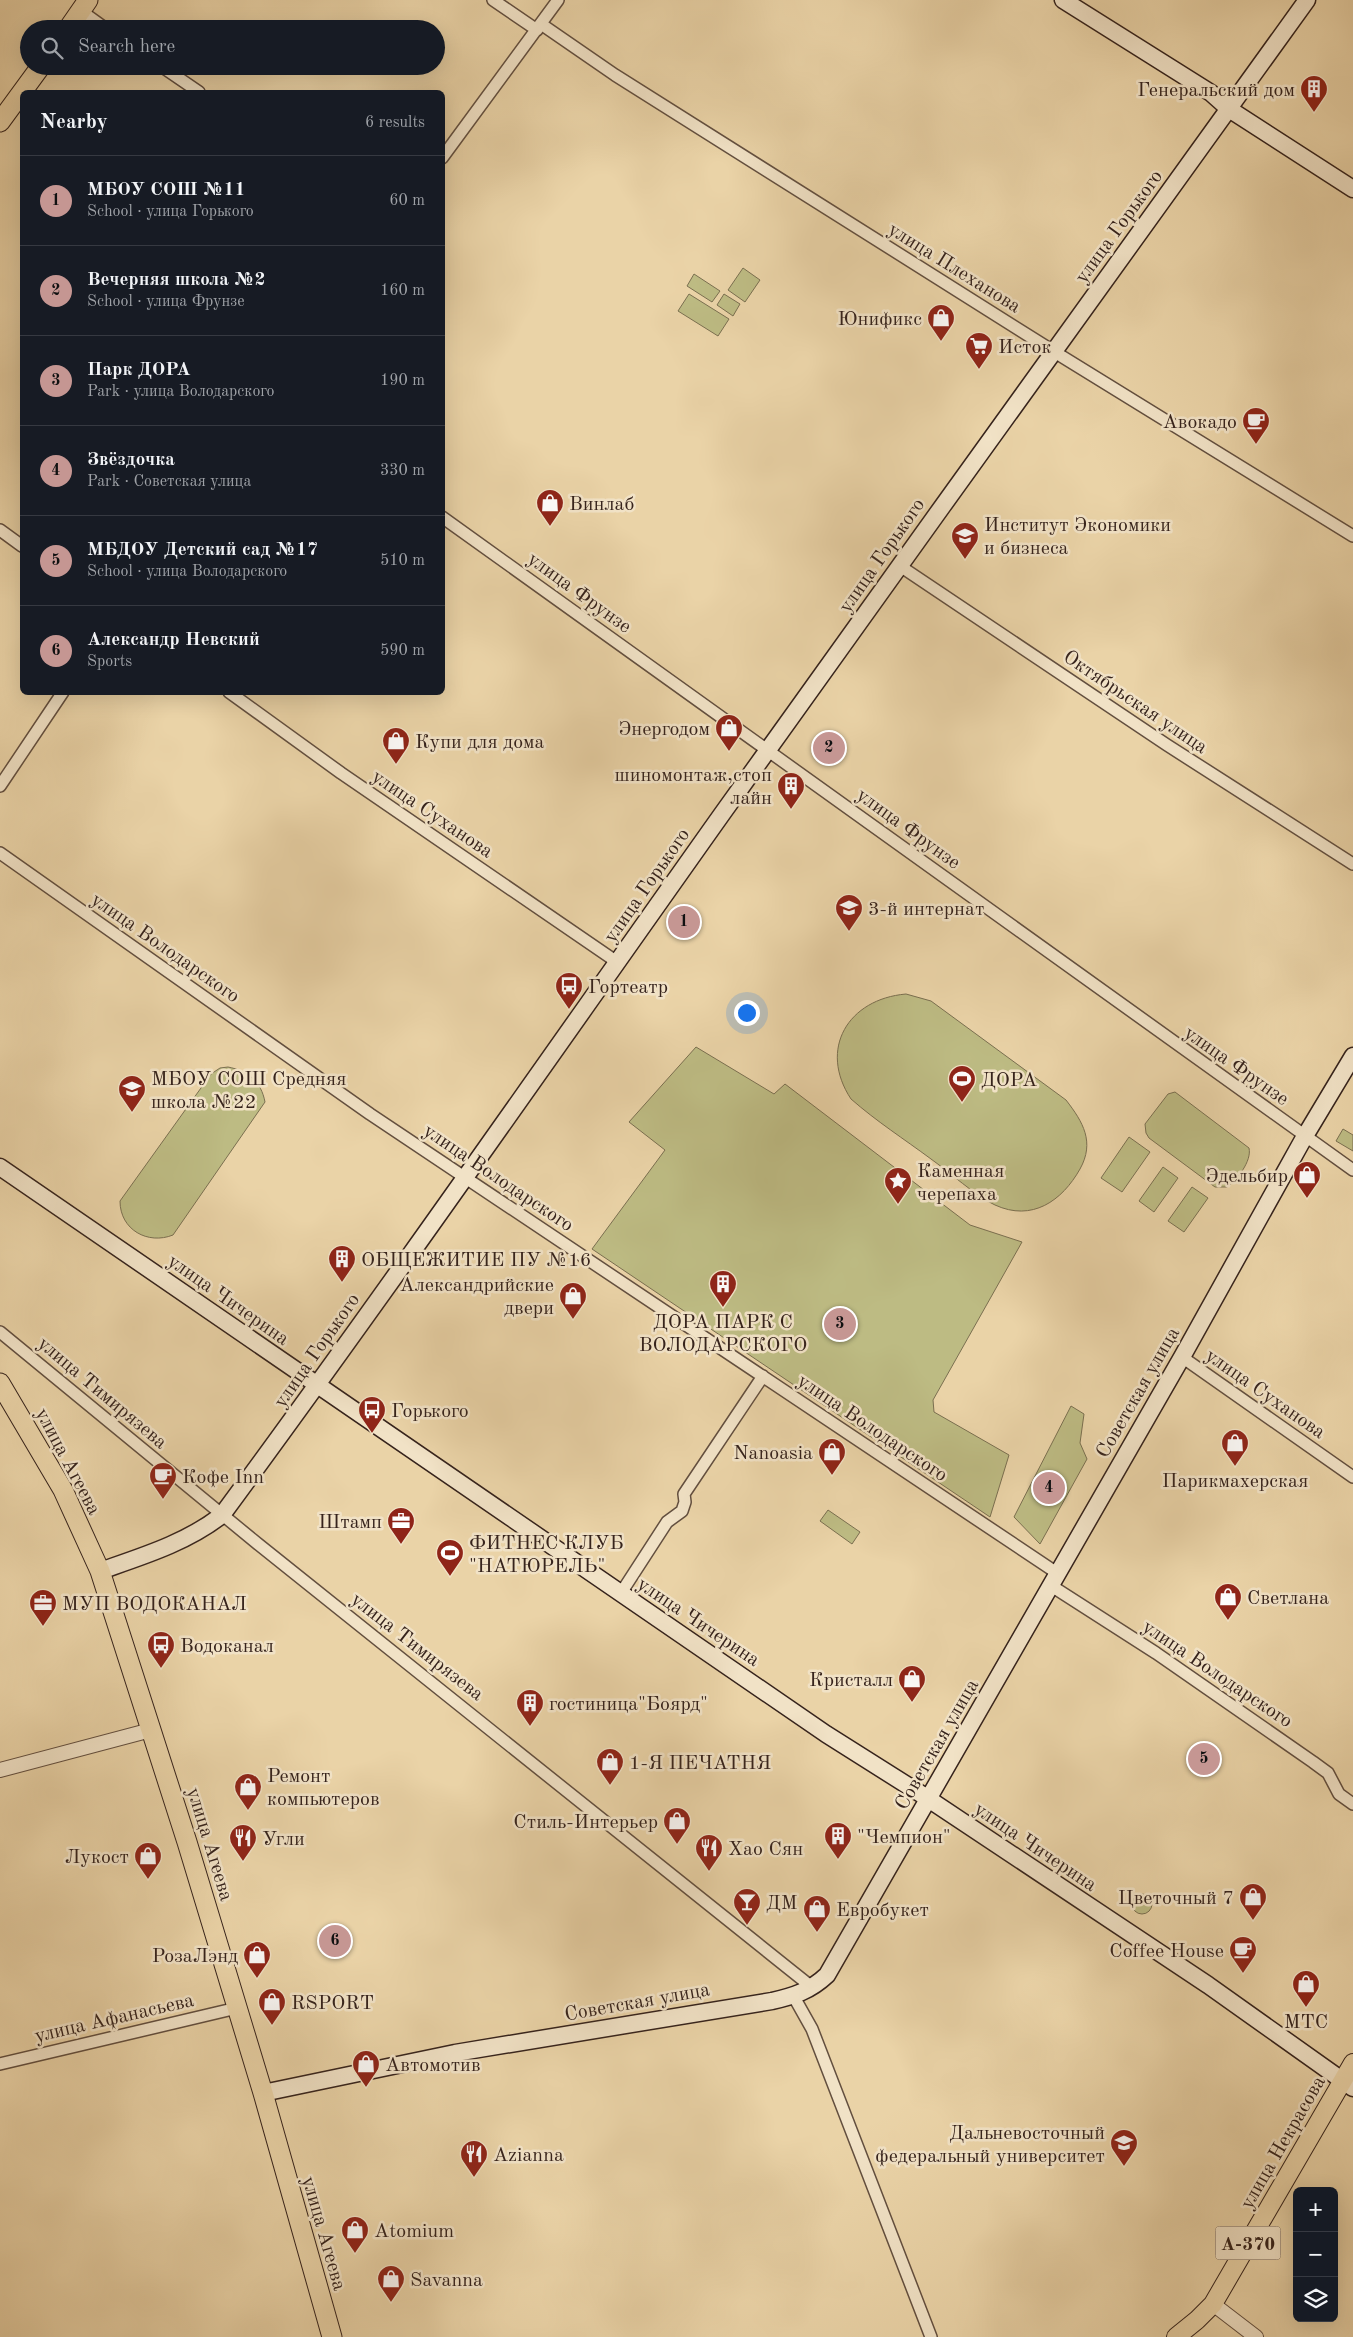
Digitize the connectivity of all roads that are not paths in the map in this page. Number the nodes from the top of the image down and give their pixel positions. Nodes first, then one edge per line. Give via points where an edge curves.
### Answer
1 (493, 0) edge
2 (558, 0) edge
3 (1063, 0) edge
4 (1307, 0) edge
5 (84, 6) edge
6 (74, 20) edge
7 (97, 20) edge
8 (539, 27) junction
9 (34, 75) edge
10 (174, 75) edge
11 (23, 90) edge
12 (197, 90) edge
13 (20, 94) edge
14 (1229, 109) junction
15 (0, 122) edge
16 (445, 154) edge
17 (1353, 188) edge
18 (1053, 351) junction
19 (445, 519) edge
20 (0, 530) edge
21 (1353, 536) edge
22 (20, 545) edge
23 (900, 566) junction
24 (61, 695) edge
25 (232, 695) edge
26 (768, 749) junction
27 (0, 786) edge
28 (0, 854) edge
29 (1353, 864) edge
30 (617, 962) junction
31 (1353, 1056) edge
32 (1305, 1136) junction
33 (0, 1167) edge
34 (1353, 1170) edge
35 (464, 1176) junction
36 (0, 1332) edge
37 (1182, 1357) junction
38 (763, 1376) junction
39 (318, 1385) junction
40 (2, 1391) edge
41 (1353, 1478) edge
42 (222, 1515) junction
43 (100, 1571) junction
44 (1054, 1579) junction
45 (621, 1593) junction
46 (151, 1730) junction
47 (0, 1770) edge
48 (928, 1799) junction
49 (1353, 1804) edge
50 (813, 1988) junction
51 (794, 1996) junction
52 (237, 2008) junction
53 (0, 2064) edge
54 (1353, 2064) edge
55 (1348, 2084) edge
56 (263, 2093) junction
57 (1213, 2304) junction
58 (332, 2337) edge
59 (931, 2337) edge
60 (1176, 2337) edge
61 (1256, 2337) edge

1 - 8 street, улица Плеханова
2 - 8 street
3 - 14 main road via 1211,93
4 - 14 main road, улица Горького
5 - 6 highway
5 - 7 street
8 - 16 street
8 - 18 street, улица Плеханова
9 - 11 highway
10 - 12 street
13 - 15 highway
14 - 17 main road
14 - 18 main road, улица Горького
18 - 21 street, улица Плеханова
18 - 23 main road, улица Горького
19 - 26 street, улица Фрунзе
20 - 22 street
23 - 26 main road, улица Горького
23 - 29 street, Октябрьская улица via 1182,755
24 - 27 street
25 - 30 street, улица Суханова
26 - 30 main road, улица Горького
26 - 32 street, улица Фрунзе
28 - 35 street, улица Володарского via 370,1114
30 - 35 main road, улица Горького
31 - 32 main road, Советская улица
32 - 34 street, улица Фрунзе
32 - 37 main road, Советская улица
33 - 39 main road, улица Чичерина
35 - 38 street, улица Володарского
35 - 39 main road, улица Горького
36 - 42 street, улица Тимирязева
37 - 41 street, улица Суханова
37 - 44 main road, Советская улица
38 - 44 street, улица Володарского
38 - 45 street via 684,1494 686,1502 682,1511 667,1522
39 - 42 main road, улица Горького
39 - 45 main road, улица Чичерина
40 - 43 highway, улица Агеева via 63,1490
42 - 43 main road, улица Горького via 168,1546
42 - 50 street, улица Тимирязева
43 - 46 highway, улица Агеева
44 - 48 main road, Советская улица
44 - 49 street, улица Володарского via 1320,1767 1332,1779 1339,1794
45 - 48 main road, улица Чичерина via 826,1734
46 - 47 street
46 - 52 highway, улица Агеева
48 - 50 main road, Советская улица via 827,1975
48 - 55 main road, улица Чичерина via 1208,1985
50 - 51 main road, Советская улица
51 - 56 main road, Советская улица via 455,2053
51 - 59 street via 812,2030
52 - 53 street, улица Афанасьева
52 - 56 highway, улица Агеева
54 - 55 main road, улица Некрасова / А-370
55 - 57 main road, улица Некрасова / А-370
56 - 58 highway, улица Агеева
57 - 60 main road, улица Некрасова / А-370
57 - 61 street

